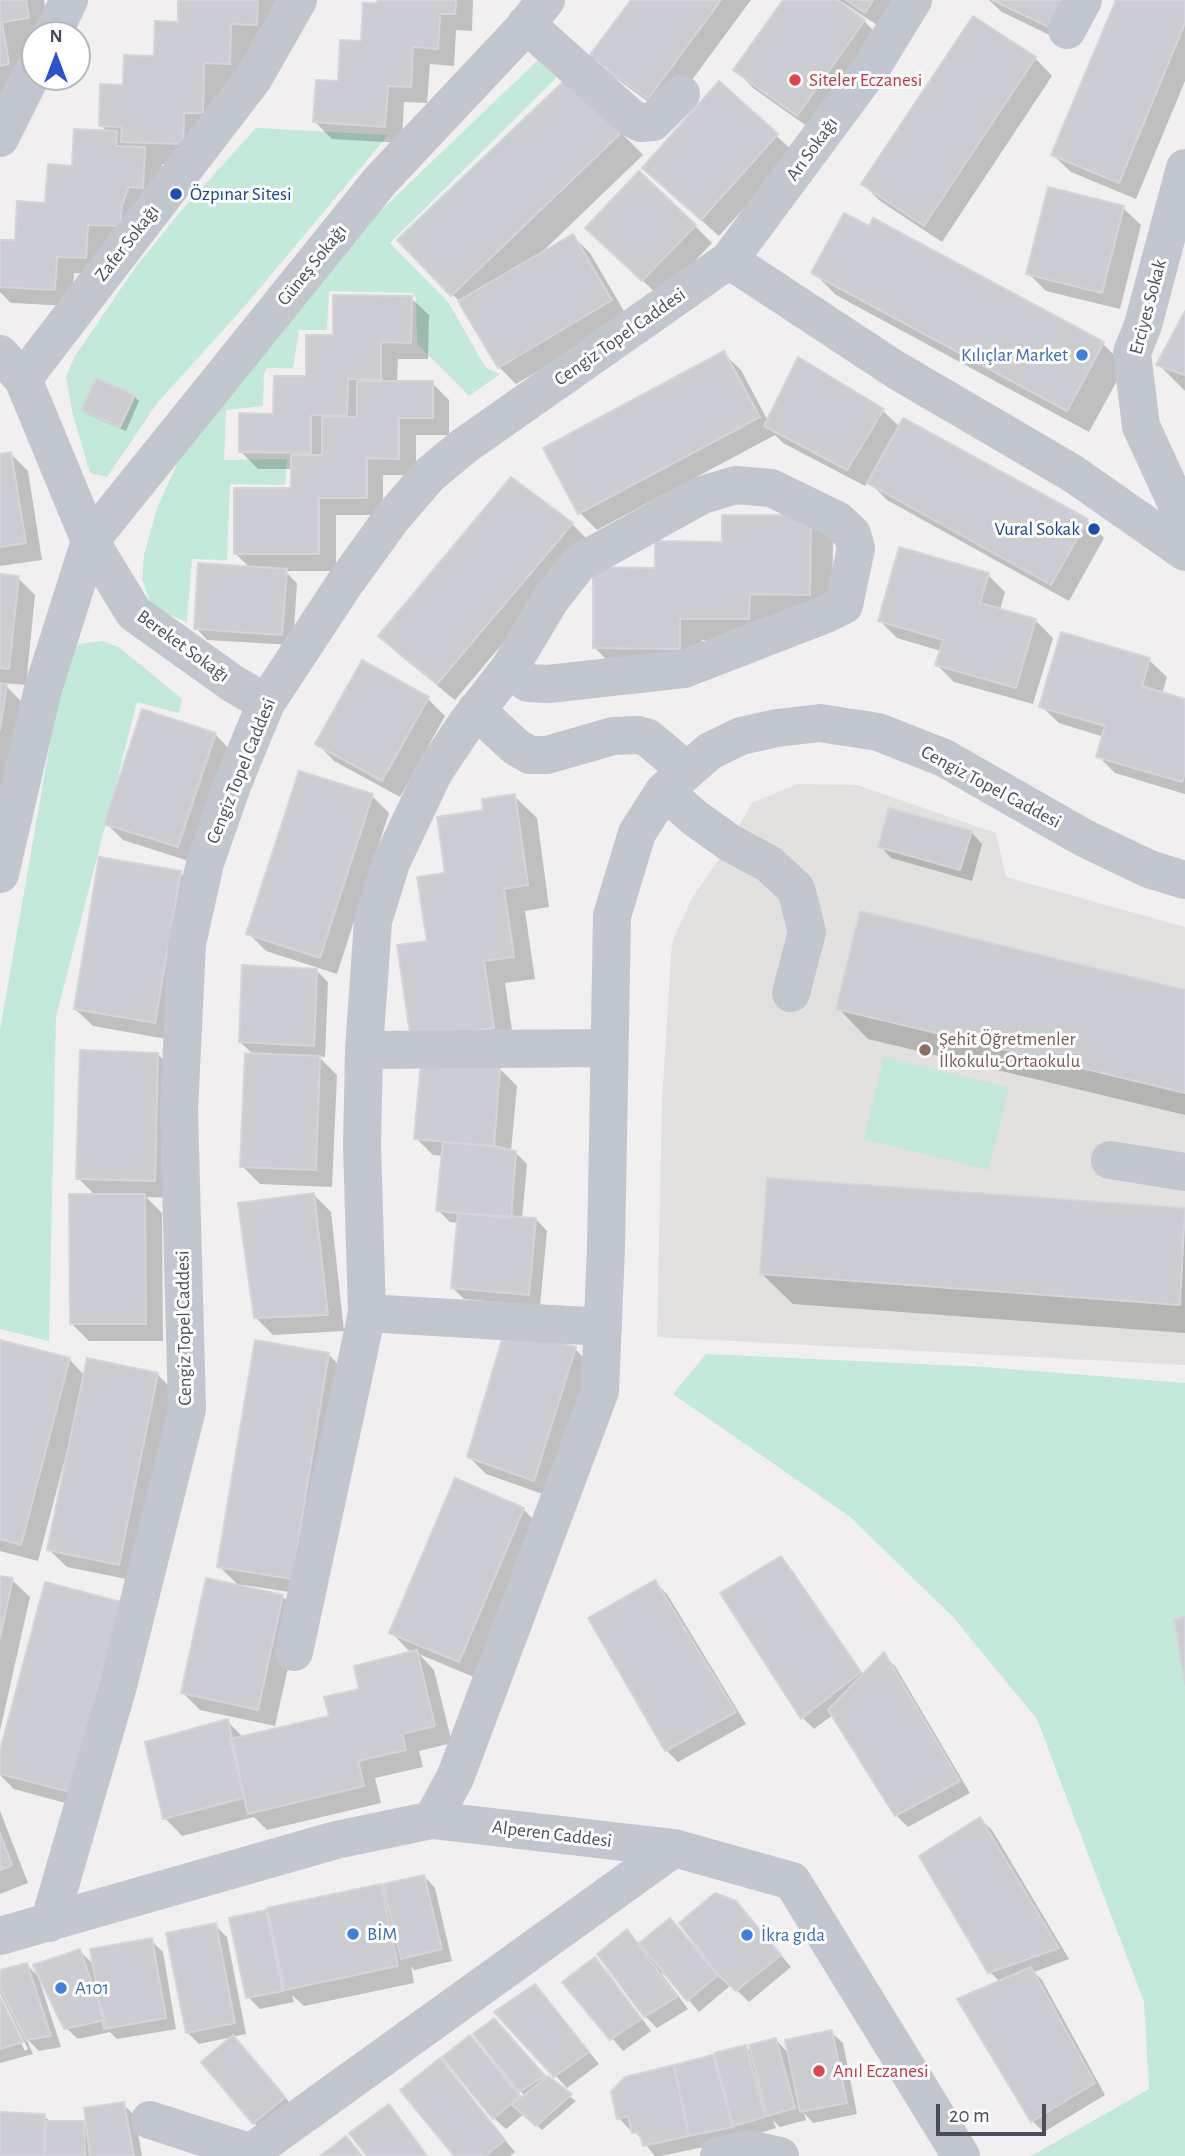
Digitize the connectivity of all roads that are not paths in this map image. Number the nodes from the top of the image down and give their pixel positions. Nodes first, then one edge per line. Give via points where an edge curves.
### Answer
1 (69, 0) edge
2 (298, 0) edge
3 (913, 0) edge
4 (536, 12) edge
5 (59, 21) edge
6 (24, 91) edge
7 (681, 94) dead end
8 (0, 138) edge
9 (1185, 168) edge
10 (729, 260) junction
11 (11, 367) edge
12 (1185, 522) edge
13 (90, 541) junction
14 (1185, 552) edge
15 (509, 669) junction
16 (266, 703) junction
17 (477, 710) junction
18 (676, 781) junction
19 (0, 874) edge
20 (1185, 880) edge
21 (791, 993) dead end
22 (609, 1048) junction
23 (365, 1050) junction
24 (1110, 1160) dead end
25 (1185, 1172) edge
26 (367, 1313) junction
27 (603, 1327) junction
28 (294, 1651) dead end
29 (432, 1820) junction
30 (674, 1848) junction
31 (49, 1923) junction
32 (0, 1936) edge
33 (150, 2120) dead end
34 (249, 2155) edge
35 (719, 2156) edge
36 (780, 2156) edge
37 (961, 2156) edge

1 - 5 street
2 - 11 street, Zafer Sokağı via 253,79
3 - 10 street, Arı Sokağı via 872,67
4 - 7 street via 641,123 653,122
4 - 13 street, Güneş Sokağı via 380,181
6 - 8 street
9 - 12 street, Erciyes Sokak via 1132,353 1141,426
10 - 14 street via 896,370 1072,473
10 - 16 street, Cengiz Topel Caddesi via 429,475 345,583
11 - 13 street, Bereket Sokağı
13 - 16 street, Bereket Sokağı via 134,613
13 - 19 street via 43,689
15 - 15 street via 551,599 579,563 702,495 736,485 771,488 836,520 852,534 856,548 844,605 826,614 684,669 548,684 528,683
15 - 17 street
16 - 31 street, Cengiz Topel Caddesi via 205,863 187,944 179,1110 187,1409 118,1686
17 - 18 street via 530,755 547,755 613,736 648,738
17 - 23 street via 434,772 391,863 373,921
18 - 20 street, Cengiz Topel Caddesi via 710,751 741,736 820,723 878,732 944,758 1084,838 1149,869
18 - 21 street via 721,837 769,864 796,889 807,932
18 - 22 street, Cengiz Topel Caddesi via 637,833 612,916
22 - 23 street
22 - 27 street, Cengiz Topel Caddesi
23 - 26 street via 362,1145
24 - 25 street
26 - 27 street
26 - 28 street
27 - 29 street, Cengiz Topel Caddesi via 600,1391 455,1778
29 - 30 street, Alperen Caddesi
29 - 31 street, Alperen Caddesi via 336,1840
30 - 34 street
30 - 37 street, Alperen Caddesi via 792,1881
31 - 32 street, Alperen Caddesi
33 - 34 street
35 - 36 street via 748,2149

